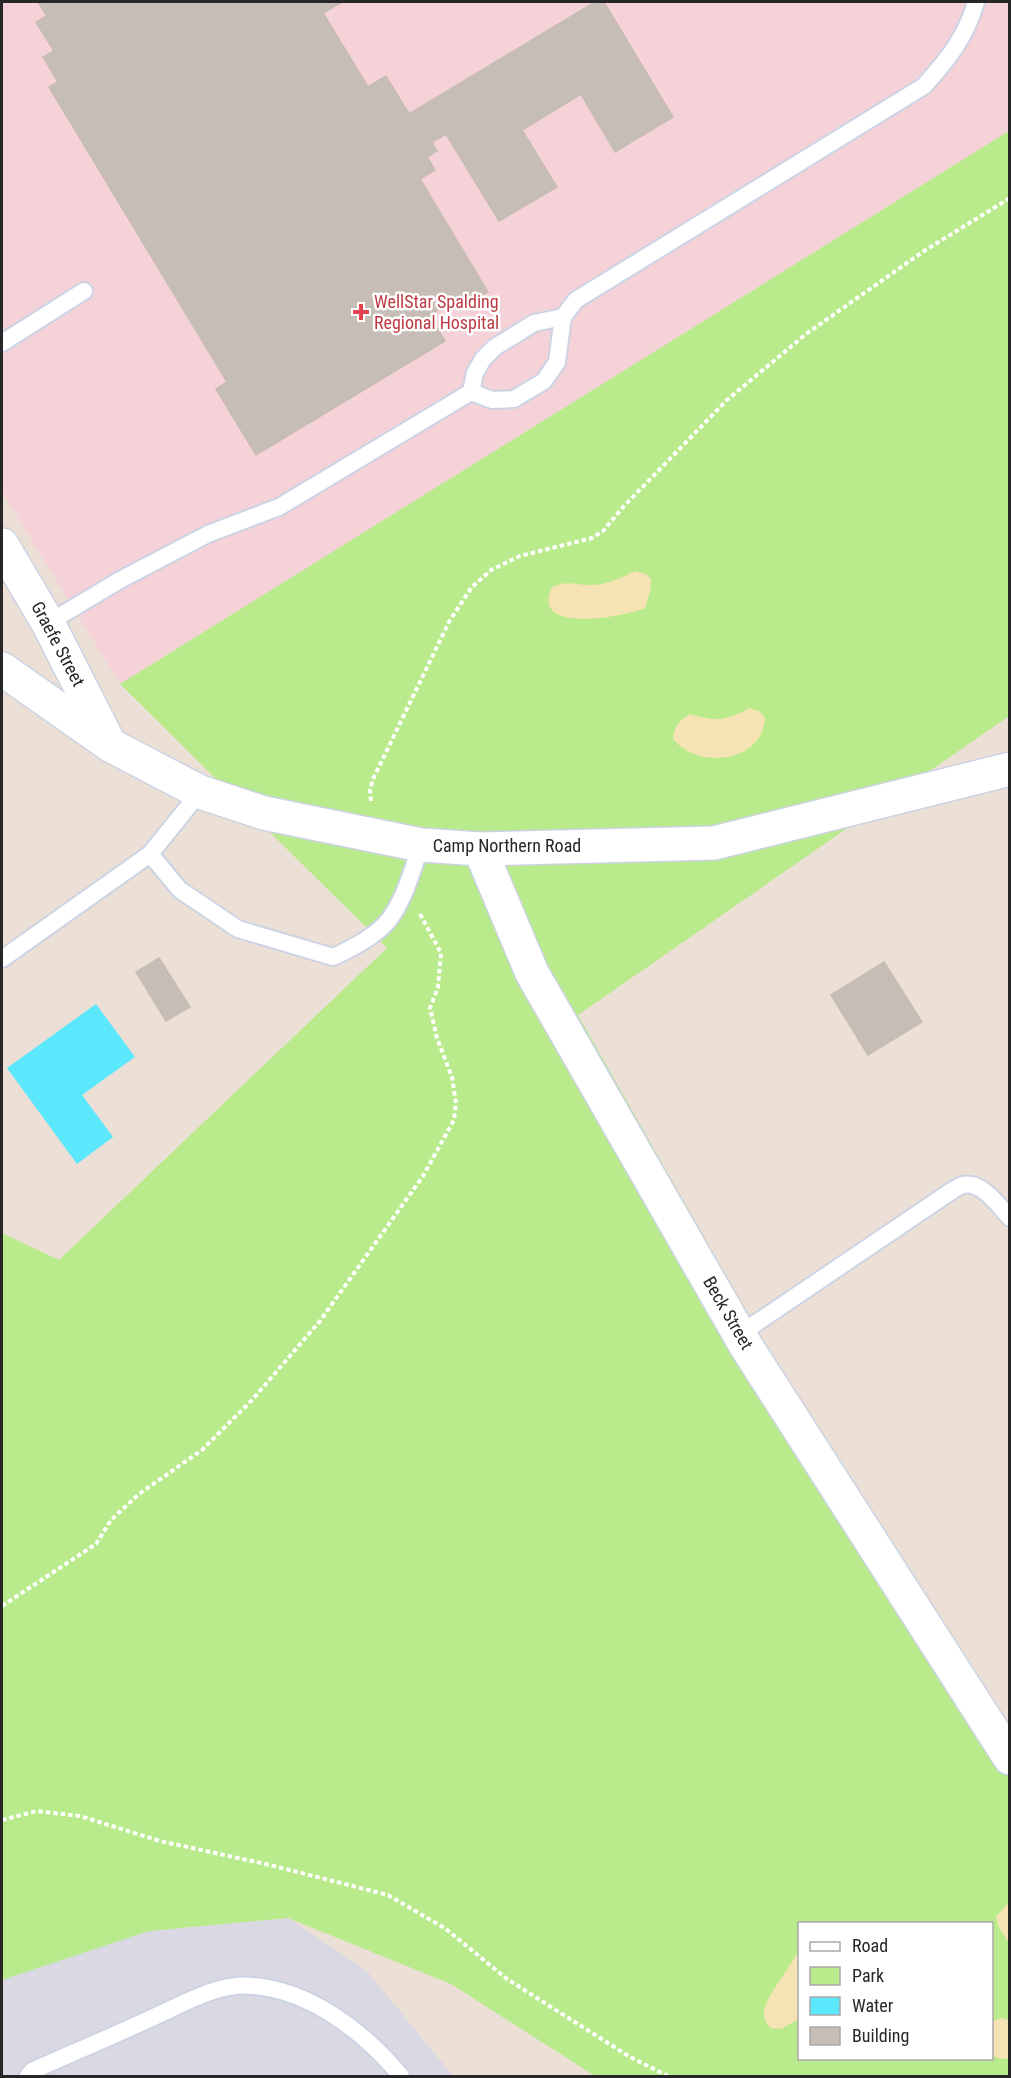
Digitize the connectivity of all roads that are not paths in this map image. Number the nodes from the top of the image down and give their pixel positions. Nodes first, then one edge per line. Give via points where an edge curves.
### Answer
1 (976, 2) edge
2 (84, 291) dead end
3 (562, 317) junction
4 (2, 343) edge
5 (471, 393) junction
6 (2, 545) edge
7 (48, 623) junction
8 (2, 669) edge
9 (110, 745) junction
10 (1010, 769) edge
11 (200, 792) junction
12 (421, 845) junction
13 (480, 849) junction
14 (150, 854) junction
15 (2, 959) edge
16 (1010, 1218) edge
17 (740, 1334) junction
18 (1010, 1758) edge
19 (28, 2076) edge
20 (402, 2076) edge

1 - 3 lane via 954,51 924,86 576,300
2 - 4 lane
3 - 5 lane via 534,323 495,347 475,373
3 - 5 lane via 556,362 544,381 513,399 492,400
5 - 7 lane via 279,507 208,534
6 - 7 street, Graefe Street
7 - 9 street, Graefe Street
8 - 9 street, Camp Northern Road
9 - 11 street, Camp Northern Road
10 - 13 street, Camp Northern Road via 714,843
11 - 12 street, Camp Northern Road via 264,813
11 - 14 lane
12 - 13 street, Camp Northern Road
12 - 14 lane via 393,916 362,943 333,957 238,929 180,890
13 - 17 street, Beck Street via 532,973
14 - 15 lane
16 - 17 lane via 978,1188 964,1185
17 - 18 street, Beck Street
19 - 20 lane via 217,1990 252,1986 289,1994 327,2011 382,2053

